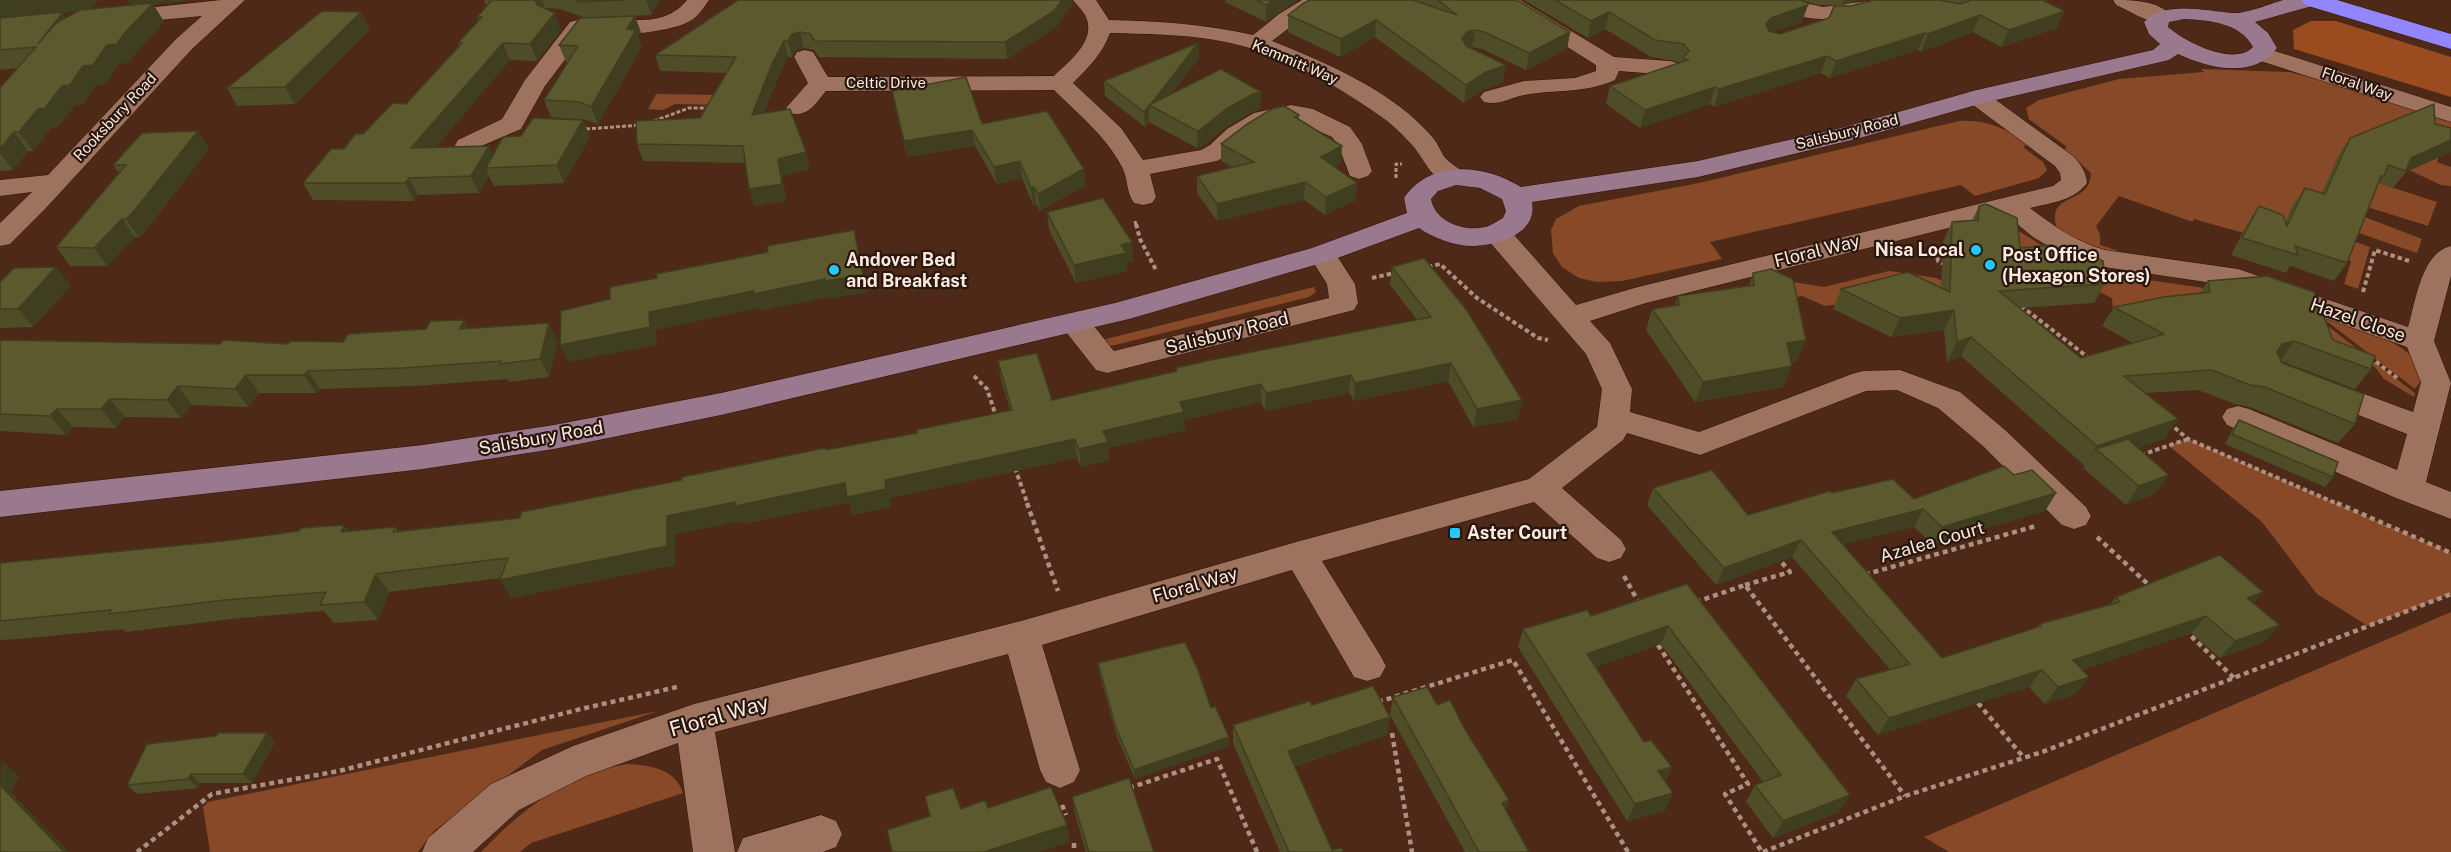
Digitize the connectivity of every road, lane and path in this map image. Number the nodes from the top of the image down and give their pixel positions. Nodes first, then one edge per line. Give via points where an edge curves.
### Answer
1 (698, 0) edge
2 (1084, 0) edge
3 (1320, 0) edge
4 (1503, 0) edge
5 (1776, 0) edge
6 (1894, 0) edge
7 (2124, 0) edge
8 (2308, 0) edge
9 (2313, 0) edge
10 (2378, 0) edge
11 (228, 4) edge
12 (2161, 17) junction
13 (94, 19) edge
14 (2232, 21) junction
15 (2451, 22) edge
16 (1101, 26) junction
17 (2441, 39) edge
18 (1257, 43) junction
19 (2174, 45) junction
20 (2262, 54) junction
21 (805, 57) dead end
22 (1608, 63) junction
23 (1670, 68) edge
24 (1504, 71) edge
25 (1060, 83) junction
26 (820, 84) junction
27 (1535, 87) junction
28 (1492, 97) dead end
29 (1977, 97) junction
30 (711, 108) edge
31 (798, 108) dead end
32 (2451, 115) edge
33 (652, 122) edge
34 (512, 124) junction
35 (643, 125) edge
36 (586, 129) joint
37 (467, 146) edge
38 (1136, 169) junction
39 (1444, 169) junction
40 (1359, 171) dead end
41 (54, 182) junction
42 (1396, 184) dead end
43 (0, 188) edge
44 (1143, 196) joint
45 (1514, 196) junction
46 (1996, 207) junction
47 (1422, 218) junction
48 (1917, 226) junction
49 (1498, 234) junction
50 (0, 238) edge
51 (1322, 254) junction
52 (2448, 257) edge
53 (1947, 266) dead end
54 (1418, 269) edge
55 (1396, 273) edge
56 (1160, 278) dead end
57 (1341, 284) junction
58 (2016, 304) edge
59 (1570, 316) junction
60 (2355, 319) junction
61 (1074, 323) junction
62 (2419, 340) junction
63 (1599, 350) junction
64 (950, 353) junction
65 (2098, 366) edge
66 (2290, 378) edge
67 (2161, 417) edge
68 (2238, 417) dead end
69 (1614, 418) junction
70 (999, 423) edge
71 (2424, 428) junction
72 (2188, 439) junction
73 (2139, 455) edge
74 (1011, 457) edge
75 (1540, 488) junction
76 (2408, 489) junction
77 (0, 504) edge
78 (2451, 506) edge
79 (2074, 516) junction
80 (1609, 549) joint
81 (2451, 553) edge
82 (1300, 554) junction
83 (1775, 555) edge
84 (1874, 584) edge
85 (1745, 585) junction
86 (2159, 594) edge
87 (2451, 594) edge
88 (1047, 596) dead end
89 (1694, 603) edge
90 (1638, 612) edge
91 (2183, 629) edge
92 (1021, 636) junction
93 (1658, 645) edge
94 (2234, 678) junction
95 (1368, 679) joint
96 (1376, 702) junction
97 (1978, 703) edge
98 (686, 704) junction
99 (1380, 710) edge
100 (1392, 733) edge
101 (2024, 758) junction
102 (1060, 770) dead end
103 (1118, 791) edge
104 (1905, 796) junction
105 (1074, 805) edge
106 (1063, 809) edge
107 (821, 834) dead end
108 (1074, 843) dead end
109 (137, 852) edge
110 (443, 852) edge
111 (714, 852) edge
112 (758, 852) edge
113 (1074, 852) edge
114 (1257, 852) edge
115 (1412, 852) edge
116 (1628, 852) edge
117 (1763, 852) edge

1 - 34 street via 684,17 672,22 570,23
2 - 16 street
3 - 18 street via 1278,25
4 - 22 street
5 - 6 street via 1801,11 1810,23
7 - 12 street
8 - 14 street
9 - 17 highway
10 - 15 highway
11 - 13 street
11 - 41 street, Rooksbury Road via 184,44
12 - 14 street via 2184,12
12 - 19 street via 2156,22 2157,29
14 - 20 street via 2263,41
16 - 18 street, Kemmitt Way via 1173,28
16 - 25 street via 1089,54
18 - 39 street, Kemmitt Way via 1350,86 1394,114
19 - 20 street via 2224,60
19 - 29 street, Salisbury Road via 2161,55
20 - 32 street, Floral Way
21 - 26 street, Celtic Drive
22 - 23 street
22 - 27 street via 1606,75 1592,83
24 - 27 street
25 - 26 street, Celtic Drive
25 - 38 street via 1112,133
26 - 31 street, Celtic Drive
27 - 28 street
29 - 45 street, Salisbury Road via 1847,134 1698,169
29 - 46 street, Floral Way via 2073,172 2074,183 2062,192
30 - 33 path via 689,108
34 - 36 street
34 - 37 street
35 - 36 path
38 - 40 street via 1208,156 1263,118 1291,112 1341,132 1350,144
38 - 44 street
39 - 42 path via 1396,164
39 - 45 street via 1493,182
39 - 47 street via 1420,191 1416,200
41 - 43 street
41 - 50 street, Rooksbury Road
44 - 56 path via 1128,199 1140,239
45 - 49 street via 1520,209 1518,218
46 - 48 street, Floral Way
46 - 60 street, Hazel Close via 2075,250 2238,278
47 - 49 street via 1455,235
47 - 51 street, Salisbury Road
48 - 53 path via 1935,241 1938,261
48 - 59 street, Floral Way
49 - 59 street, Floral Way
51 - 57 street
51 - 61 street, Salisbury Road
52 - 60 path via 2375,250
52 - 62 street, Hazel Close
54 - 63 path via 1440,264 1477,298 1538,338
55 - 57 path
57 - 61 street, Salisbury Road via 1344,303 1107,363
58 - 65 path
59 - 63 street, Floral Way
60 - 62 street, Hazel Close
61 - 64 street, Salisbury Road
62 - 71 street via 2436,382
63 - 69 street, Floral Way via 1617,389
64 - 70 path via 987,389
64 - 77 street, Salisbury Road via 554,437 423,457
66 - 71 street
67 - 72 path
68 - 76 street
69 - 75 street, Floral Way via 1611,432
69 - 79 street via 1700,444 1863,381 1900,380 1949,400
71 - 76 street
72 - 73 path
72 - 81 path
74 - 88 path via 1059,593
75 - 80 street
75 - 82 street, Floral Way
76 - 78 street
79 - 84 path, Azalea Court via 1867,574
79 - 86 path
80 - 90 path via 1641,606
82 - 92 street, Floral Way
82 - 95 street
83 - 85 path via 1790,572
85 - 89 path
85 - 104 path
87 - 94 path
91 - 94 path
92 - 98 street, Floral Way
92 - 102 street
93 - 117 path via 1748,784 1725,794
94 - 101 path
95 - 96 path
96 - 99 path
96 - 116 path via 1513,660
97 - 101 path
98 - 109 path via 581,709 339,771 212,794
98 - 110 street, Floral Way via 506,797
98 - 111 street
100 - 115 path
101 - 104 path
103 - 114 path via 1217,759
104 - 117 path
105 - 106 path
107 - 112 street
108 - 113 path

